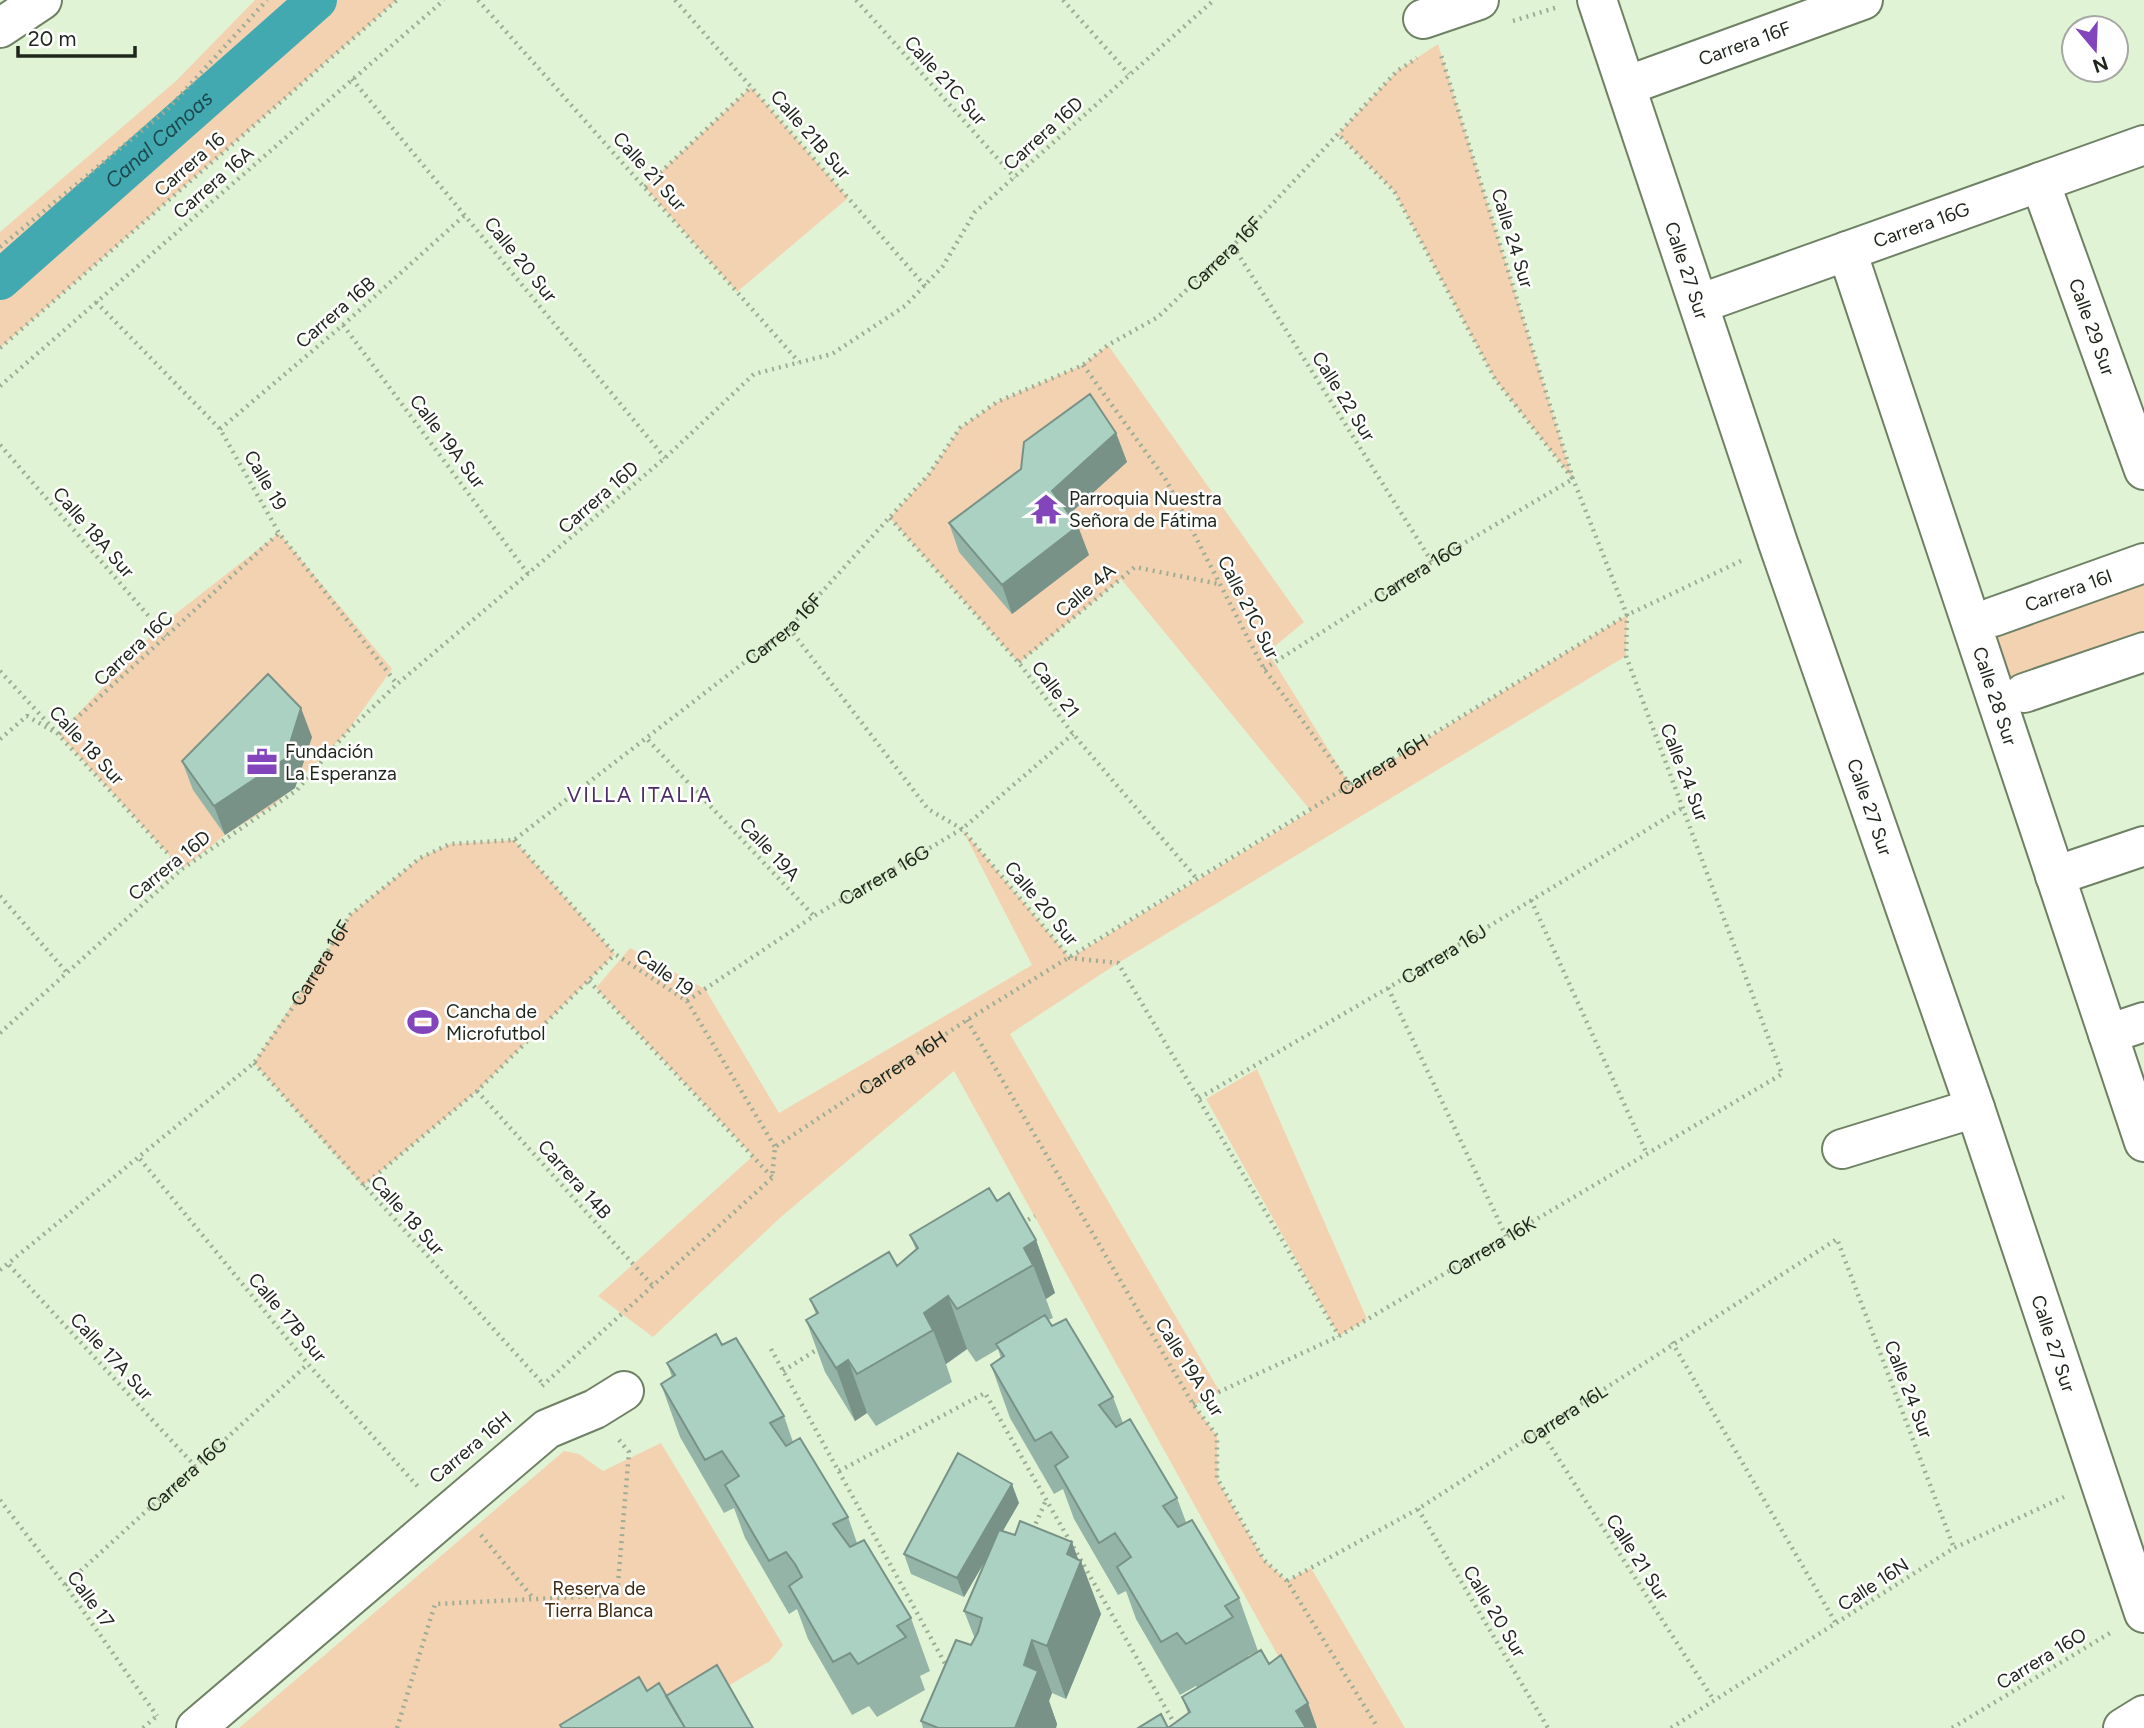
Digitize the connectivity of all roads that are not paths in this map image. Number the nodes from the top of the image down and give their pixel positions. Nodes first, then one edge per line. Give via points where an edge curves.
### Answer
1 (42, 0) edge
2 (1863, 0) edge
3 (1582, 2) edge
4 (1491, 12) edge
5 (0, 28) edge
6 (1430, 38) road end
7 (1626, 86) junction
8 (2144, 145) edge
9 (2040, 182) junction
10 (1847, 251) junction
11 (1699, 304) junction
12 (2144, 470) edge
13 (2144, 563) edge
14 (1993, 617) dead end
15 (2144, 652) edge
16 (2024, 693) dead end
17 (2144, 846) edge
18 (2055, 877) junction
19 (2144, 1022) edge
20 (2108, 1034) junction
21 (1975, 1108) junction
22 (2144, 1142) edge
23 (1842, 1149) dead end
24 (609, 1400) road end
25 (2144, 1613) edge
26 (2144, 1715) edge
27 (182, 1717) edge
28 (2123, 1728) edge

1 - 5 street
2 - 7 street, Carrera 16F
3 - 7 street, Calle 27 Sur
4 - 6 street
7 - 11 street, Calle 27 Sur
8 - 9 street, Carrera 16G
9 - 10 street, Carrera 16G
9 - 12 street, Calle 29 Sur
10 - 11 street, Carrera 16G
10 - 18 street, Calle 28 Sur
11 - 21 street, Calle 27 Sur via 1777,543
13 - 14 street, Carrera 16I
15 - 16 street
17 - 18 street
18 - 20 street, Calle 28 Sur
19 - 20 street
20 - 22 street, Calle 28 Sur
21 - 23 street
21 - 25 street, Calle 27 Sur
24 - 27 street, Carrera 16H via 547,1429
26 - 28 street

